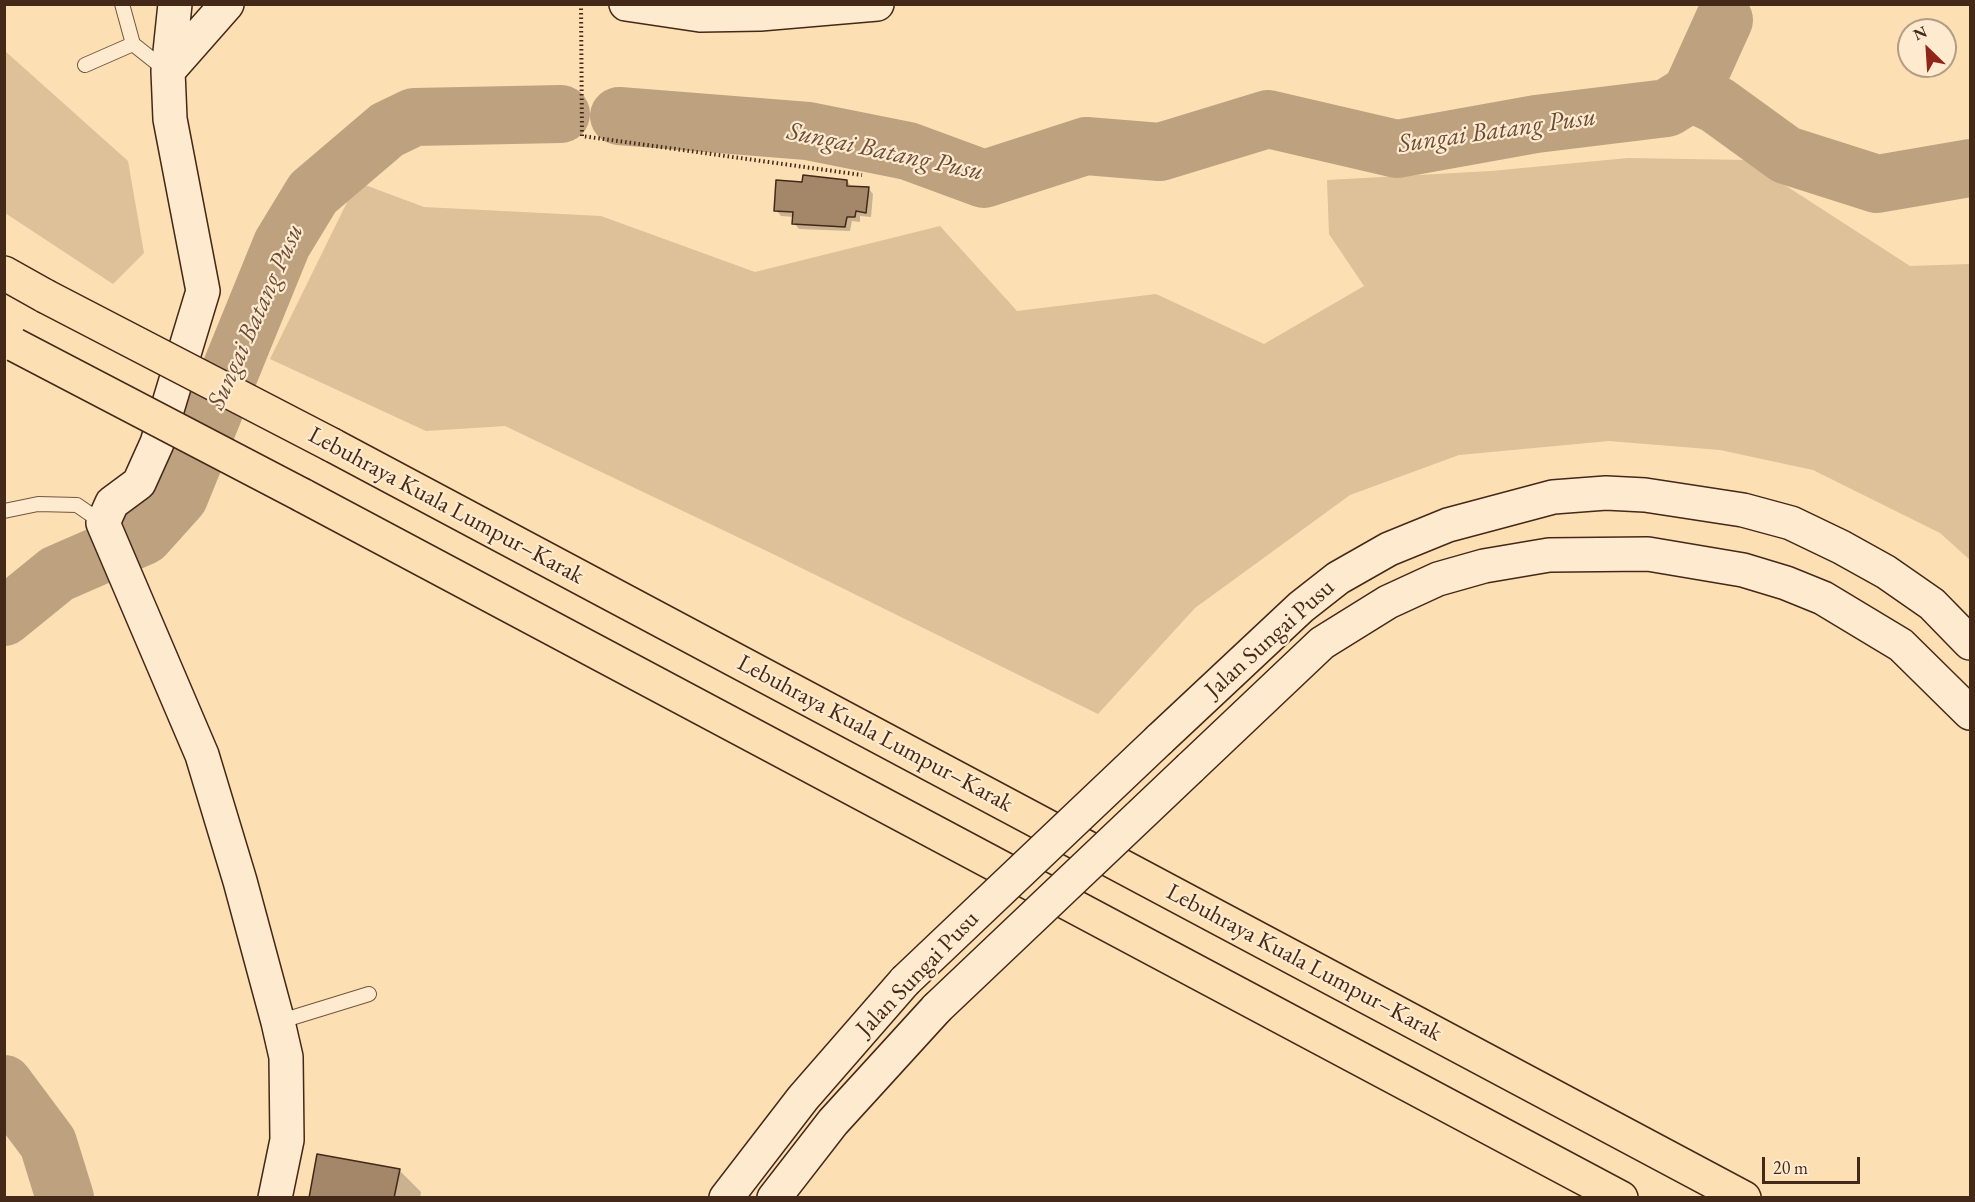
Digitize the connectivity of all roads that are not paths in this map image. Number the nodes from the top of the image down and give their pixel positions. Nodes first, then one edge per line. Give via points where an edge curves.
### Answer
1 (122, 4) edge
2 (175, 4) edge
3 (227, 4) edge
4 (626, 4) edge
5 (877, 4) edge
6 (133, 44) junction
7 (85, 65) dead end
8 (168, 72) junction
9 (4, 273) edge
10 (10, 342) edge
11 (4, 511) edge
12 (103, 523) junction
13 (1971, 643) edge
14 (1963, 705) edge
15 (369, 994) dead end
16 (278, 1022) junction
17 (275, 1197) edge
18 (726, 1197) edge
19 (774, 1197) edge
20 (1621, 1197) edge
21 (1744, 1197) edge

1 - 6 lane
2 - 8 main road
3 - 8 main road
4 - 5 main road via 700,15
6 - 7 lane
6 - 8 lane
8 - 12 main road via 170,119 202,291 157,443 138,483 112,503
9 - 21 highway, Lebuhraya Kuala Lumpur–Karak, bridge
10 - 20 highway, bridge
11 - 12 lane via 38,504 76,505
12 - 16 main road via 202,755
13 - 18 main road, Jalan Sungai Pusu, bridge via 1932,604 1886,572 1791,523 1743,510 1645,495 1553,497 1448,525 1389,549 1338,578 1301,607 905,981 803,1098
14 - 19 main road, Jalan Sungai Pusu, bridge via 1901,645 1823,598 1743,570 1648,554 1549,555 1438,579 1389,602 1322,643 937,1008 833,1122
15 - 16 lane
16 - 17 main road via 286,1058 287,1140

